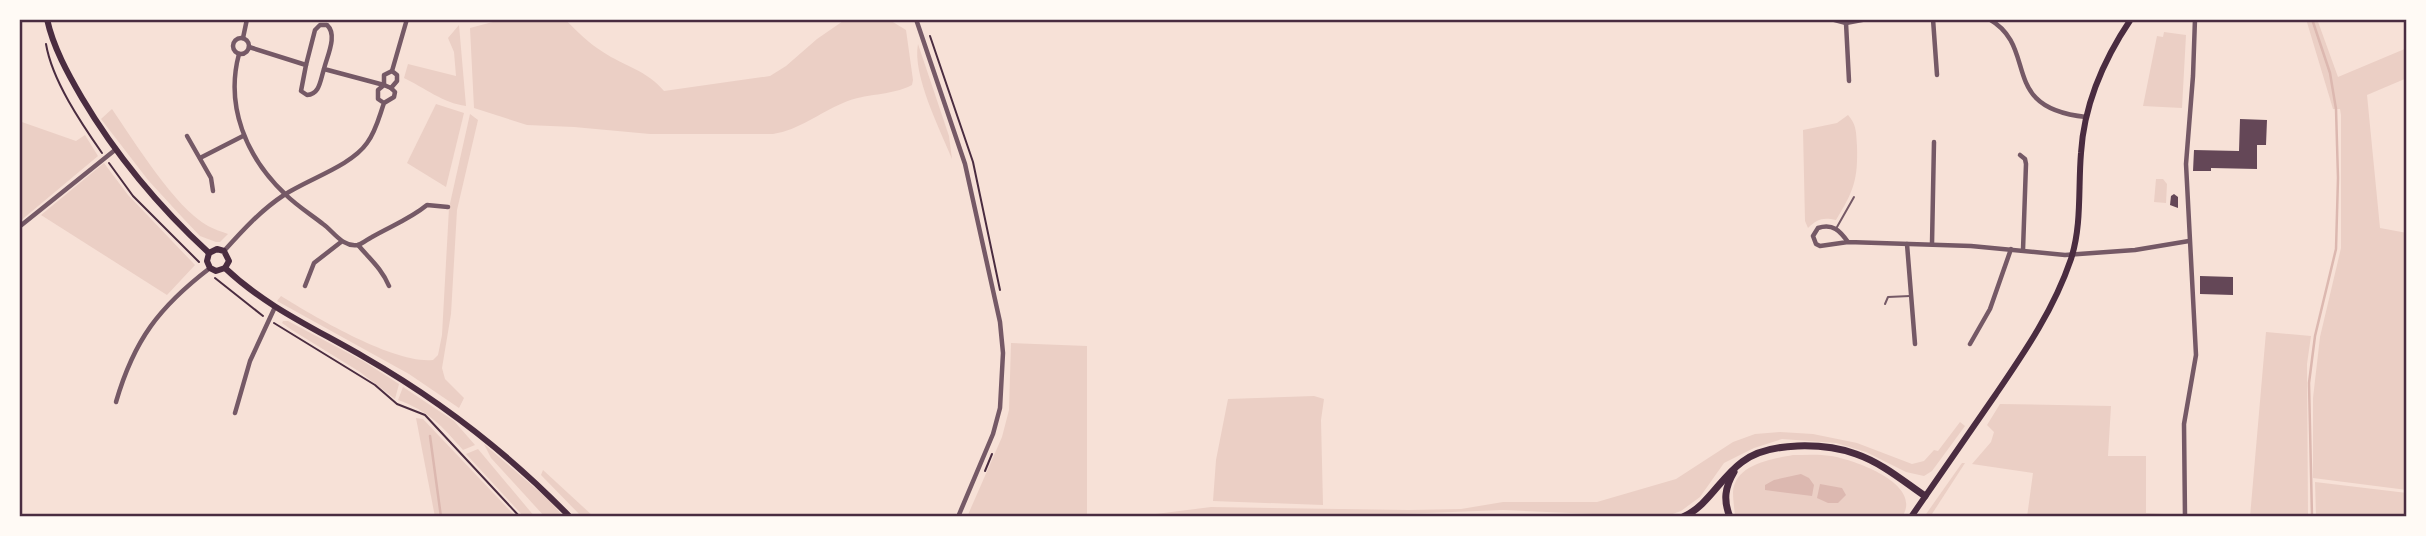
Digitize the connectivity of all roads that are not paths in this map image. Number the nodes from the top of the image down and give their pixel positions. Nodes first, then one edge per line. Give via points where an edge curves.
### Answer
1 (47, 19) edge
2 (247, 19) edge
3 (407, 19) edge
4 (916, 19) edge
5 (1831, 19) edge
6 (1867, 19) edge
7 (1933, 19) edge
8 (1989, 19) edge
9 (2131, 19) edge
10 (2195, 19) edge
11 (1846, 23) junction
12 (243, 38) junction
13 (249, 47) junction
14 (239, 54) junction
15 (306, 65) junction
16 (324, 69) junction
17 (393, 71) junction
18 (1937, 75) dead end
19 (1849, 81) dead end
20 (384, 85) junction
21 (391, 88) junction
22 (384, 103) junction
23 (2086, 117) junction
24 (187, 136) dead end
25 (243, 136) junction
26 (1934, 142) dead end
27 (115, 150) junction
28 (2020, 155) dead end
29 (200, 158) junction
30 (214, 191) dead end
31 (285, 194) junction
32 (1854, 197) dead end
33 (448, 207) dead end
34 (19, 227) edge
35 (1836, 228) junction
36 (2189, 241) junction
37 (341, 242) junction
38 (1848, 242) junction
39 (1906, 243) junction
40 (1932, 244) junction
41 (358, 245) junction
42 (2011, 249) junction
43 (2023, 250) junction
44 (224, 251) junction
45 (209, 253) junction
46 (2072, 255) junction
47 (225, 268) junction
48 (207, 270) junction
49 (305, 286) dead end
50 (389, 286) dead end
51 (1911, 296) junction
52 (1885, 304) dead end
53 (275, 307) junction
54 (1915, 344) dead end
55 (1969, 344) dead end
56 (116, 402) dead end
57 (235, 413) dead end
58 (1738, 465) junction
59 (1925, 496) junction
60 (570, 517) edge
61 (958, 517) edge
62 (1683, 517) edge
63 (1730, 517) edge
64 (1911, 517) edge
65 (2185, 517) edge

1 - 27 main road via 76,88
2 - 12 street
3 - 17 street
4 - 61 street via 965,164 1003,353 1000,408 993,434
5 - 11 street
6 - 11 street
7 - 18 street
8 - 23 street via 2011,40 2023,78 2035,97 2051,109
9 - 23 main road via 2102,72
10 - 36 street via 2186,145
11 - 19 street
12 - 13 street
12 - 14 street via 233,44
13 - 14 street
13 - 15 street
14 - 25 street via 234,93
15 - 16 street via 301,91 307,95 318,90
15 - 16 street via 315,30 327,25 333,35
16 - 20 street
17 - 20 street via 384,75
17 - 21 street via 397,81
20 - 21 street
20 - 22 street via 378,90 378,99
21 - 22 street via 394,97
22 - 31 street via 366,145
23 - 46 main road
24 - 29 street
25 - 29 street
25 - 31 street
26 - 40 street
27 - 34 street
27 - 45 main road via 176,223
28 - 43 street via 2026,164
29 - 30 street
31 - 37 street
31 - 44 street
32 - 35 lane
33 - 41 street via 427,205
35 - 38 street
35 - 38 street via 1818,228 1813,236 1816,244
36 - 46 street
36 - 65 street via 2196,355 2184,424
37 - 41 street
37 - 49 street via 314,263
38 - 39 street
39 - 40 street
39 - 51 street
40 - 42 street
41 - 50 street via 376,263
42 - 43 street
42 - 55 street via 1990,309
43 - 46 street
44 - 45 main road
44 - 47 main road via 229,261
45 - 48 main road
46 - 59 main road via 2050,310
47 - 48 main road
47 - 53 main road
48 - 56 street via 148,328 125,371
51 - 52 lane via 1888,297
51 - 54 street
53 - 57 street via 250,361
53 - 60 main road via 445,408
58 - 59 highway via 1761,452 1785,447 1845,451 1882,467
58 - 62 highway
58 - 63 highway via 1725,494
59 - 64 main road

